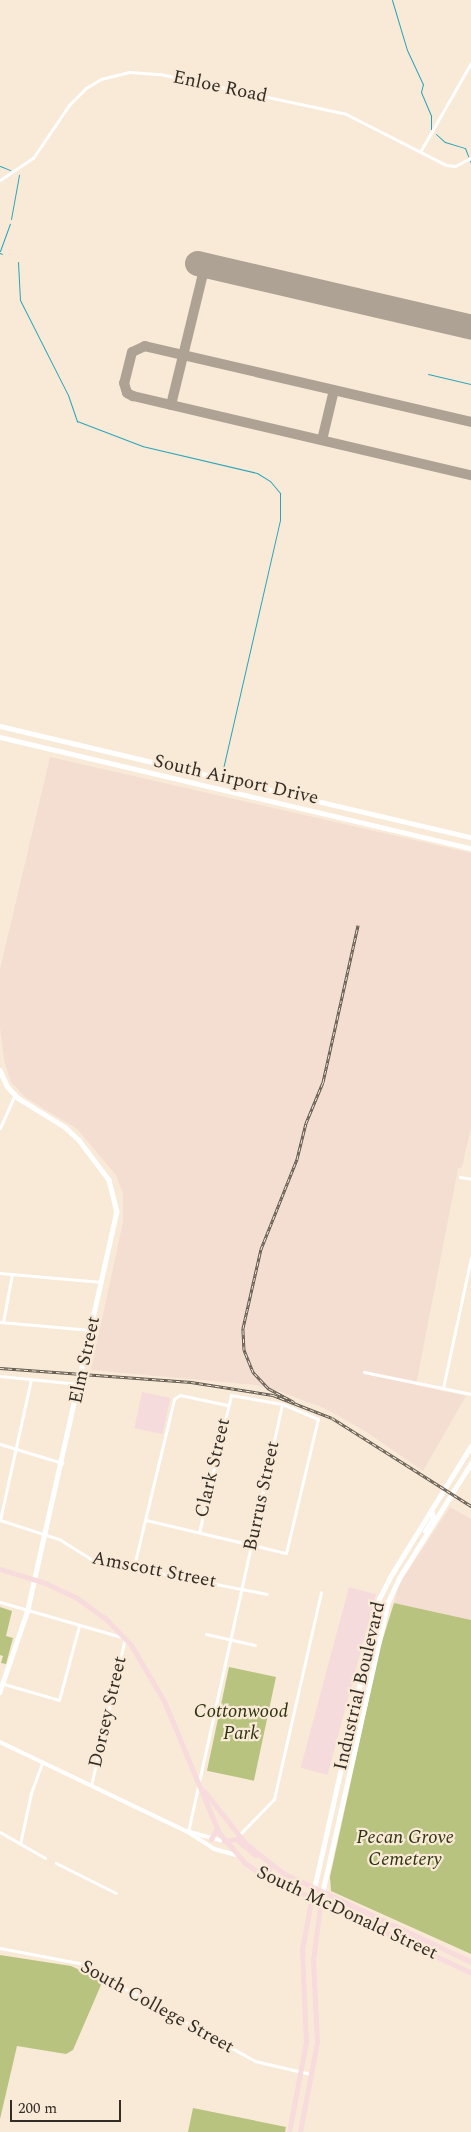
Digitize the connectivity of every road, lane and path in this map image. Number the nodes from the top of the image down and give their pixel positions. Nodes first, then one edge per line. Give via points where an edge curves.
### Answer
1 (471, 63) edge
2 (420, 152) junction
3 (471, 158) edge
4 (0, 180) edge
5 (0, 726) edge
6 (0, 737) edge
7 (374, 812) junction
8 (372, 823) junction
9 (471, 837) edge
10 (471, 848) edge
11 (0, 1070) edge
12 (15, 1095) junction
13 (0, 1128) edge
14 (460, 1177) dead end
15 (471, 1179) edge
16 (471, 1256) edge
17 (0, 1273) edge
18 (12, 1274) junction
19 (102, 1282) junction
20 (1, 1322) edge
21 (91, 1330) junction
22 (364, 1372) dead end
23 (0, 1376) edge
24 (31, 1379) junction
25 (80, 1384) junction
26 (443, 1388) junction
27 (471, 1394) edge
28 (282, 1404) junction
29 (227, 1405) junction
30 (0, 1444) edge
31 (471, 1446) edge
32 (16, 1450) junction
33 (62, 1463) junction
34 (471, 1463) edge
35 (431, 1510) junction
36 (0, 1520) edge
37 (146, 1520) junction
38 (199, 1532) junction
39 (46, 1534) junction
40 (414, 1538) junction
41 (423, 1541) junction
42 (249, 1545) junction
43 (134, 1566) junction
44 (0, 1569) edge
45 (35, 1580) junction
46 (243, 1589) junction
47 (321, 1592) dead end
48 (267, 1594) dead end
49 (0, 1602) edge
50 (28, 1610) junction
51 (79, 1626) junction
52 (206, 1634) dead end
53 (126, 1638) junction
54 (232, 1640) junction
55 (255, 1645) dead end
56 (4, 1684) junction
57 (360, 1687) junction
58 (368, 1688) junction
59 (0, 1692) edge
60 (357, 1698) junction
61 (365, 1700) junction
62 (0, 1742) edge
63 (346, 1743) junction
64 (355, 1745) junction
65 (42, 1761) junction
66 (340, 1770) junction
67 (349, 1771) junction
68 (200, 1782) junction
69 (90, 1785) junction
70 (204, 1791) junction
71 (216, 1827) junction
72 (0, 1832) edge
73 (188, 1832) junction
74 (238, 1836) junction
75 (211, 1839) junction
76 (224, 1841) junction
77 (20, 1844) junction
78 (236, 1855) junction
79 (45, 1858) dead end
80 (264, 1860) junction
81 (56, 1863) dead end
82 (245, 1863) junction
83 (270, 1864) junction
84 (314, 1890) junction
85 (116, 1893) dead end
86 (322, 1894) junction
87 (311, 1897) junction
88 (321, 1902) junction
89 (354, 1909) junction
90 (352, 1916) junction
91 (380, 1920) junction
92 (376, 1927) junction
93 (0, 1948) edge
94 (471, 1962) edge
95 (471, 1973) edge
96 (316, 1994) junction
97 (305, 1996) junction
98 (300, 2073) junction
99 (312, 2075) junction
100 (289, 2132) edge
101 (300, 2132) edge

1 - 2 street
2 - 3 street, Enloe Road via 449,166
2 - 4 street, Enloe Road via 346,114 160,74 129,72 106,77 86,88 69,105 33,158
5 - 7 main road, South Airport Drive
6 - 8 main road, South Airport Drive
7 - 8 main road
7 - 9 main road, South Airport Drive
8 - 10 main road, South Airport Drive
11 - 12 main road, Elm Street
12 - 13 street
12 - 19 main road, Elm Street via 68,1130 109,1180 117,1214
14 - 15 street
16 - 26 street
17 - 18 street
18 - 19 street
18 - 20 street
19 - 21 main road, Elm Street
20 - 21 street
21 - 25 main road, Elm Street
22 - 26 street
23 - 24 street
24 - 25 street
24 - 32 street
25 - 33 main road, Elm Street
26 - 27 street
28 - 29 street via 234,1394
28 - 42 street, Burrus Street
28 - 42 street via 318,1419 286,1553
29 - 37 street via 176,1395
29 - 38 street, Clark Street
30 - 32 street
31 - 35 main road, Industrial Boulevard
32 - 33 street
32 - 36 street
33 - 39 main road, Elm Street
34 - 41 main road, Industrial Boulevard
35 - 40 main road, Industrial Boulevard
35 - 41 main road via 433,1518
36 - 39 street, Amscott Street
37 - 38 street
37 - 43 street
38 - 42 street
39 - 43 street, Amscott Street via 70,1544 84,1557
39 - 45 main road, Elm Street
40 - 41 main road
40 - 57 main road, Industrial Boulevard via 379,1599
41 - 58 main road, Industrial Boulevard via 388,1602
42 - 46 street, Burrus Street
43 - 46 street, Amscott Street
44 - 45 main road, South McDonald Street
45 - 50 main road, Elm Street
45 - 53 main road, South McDonald Street via 84,1602
46 - 48 street, Amscott Street
46 - 54 street, Burrus Street
47 - 74 street via 274,1799
49 - 50 street
50 - 51 street
50 - 56 main road, Elm Street
51 - 53 street
51 - 56 street via 59,1700
52 - 54 street
53 - 68 main road, South McDonald Street via 151,1676
53 - 69 street, Dorsey Street
54 - 55 street
54 - 68 street, Burrus Street
56 - 59 main road, Elm Street
57 - 58 main road
57 - 60 main road, Industrial Boulevard
58 - 61 main road, Industrial Boulevard
60 - 61 main road
60 - 63 main road, Industrial Boulevard
61 - 64 main road, Industrial Boulevard
62 - 65 street
63 - 64 main road
63 - 66 main road, Industrial Boulevard
64 - 67 main road, Industrial Boulevard
65 - 69 street
65 - 77 street
66 - 67 main road
66 - 84 main road, Industrial Boulevard
67 - 86 main road, Industrial Boulevard
68 - 70 main road, South McDonald Street
68 - 73 street, Burrus Street
69 - 73 street
70 - 71 main road, South McDonald Street
70 - 74 main road, South McDonald Street
71 - 75 main road via 216,1835
71 - 76 main road, South McDonald Street
72 - 77 street
73 - 75 street
73 - 78 street via 214,1849
74 - 80 main road, South McDonald Street
75 - 76 street
76 - 78 main road, South McDonald Street
76 - 80 main road via 236,1839
77 - 79 street
78 - 82 main road, South McDonald Street
80 - 83 main road, South McDonald Street
81 - 85 street
82 - 83 main road via 266,1872 270,1870
82 - 87 main road, South McDonald Street
83 - 84 main road, South McDonald Street
84 - 86 main road, South McDonald Street
84 - 87 main road
86 - 88 main road
86 - 89 main road, South McDonald Street
87 - 88 main road, South McDonald Street
87 - 97 main road via 302,1950
88 - 90 main road, South McDonald Street
88 - 96 main road via 313,1952
89 - 90 main road
89 - 91 main road, South McDonald Street
90 - 92 main road, South McDonald Street
91 - 92 main road
91 - 94 main road, South McDonald Street
92 - 95 main road, South McDonald Street
93 - 98 street, South College Street via 79,1963 250,2059
96 - 97 main road
96 - 99 main road via 318,2034
97 - 98 main road via 307,2035
98 - 99 street, South College Street
98 - 100 main road
99 - 101 main road

